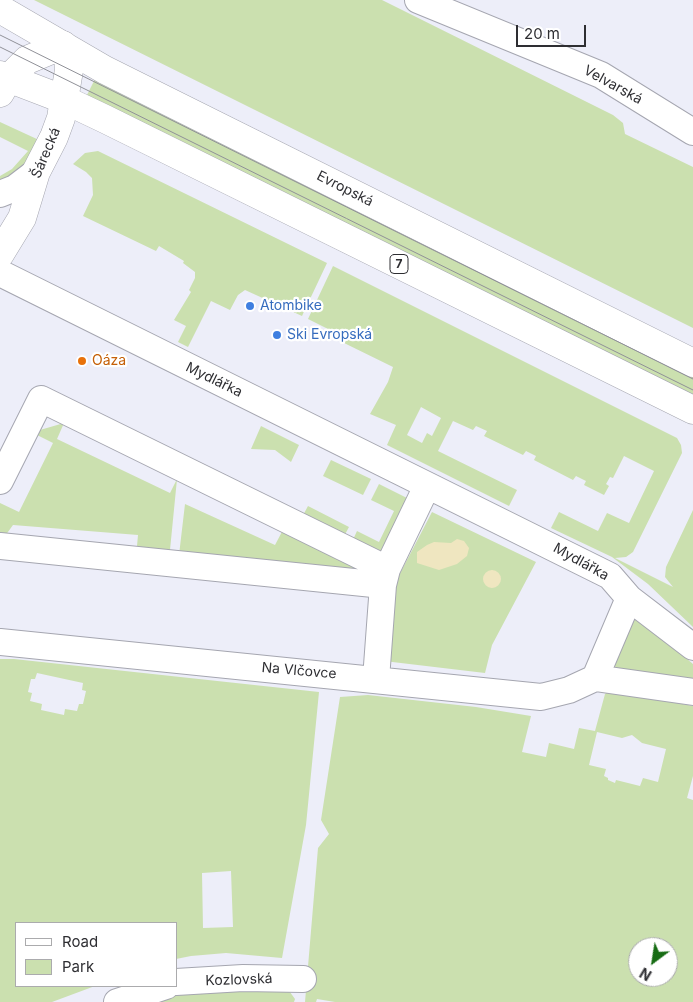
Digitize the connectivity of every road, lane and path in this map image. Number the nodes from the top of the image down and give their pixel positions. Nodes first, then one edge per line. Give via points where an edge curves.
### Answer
1 (418, 0) edge
2 (0, 9) edge
3 (63, 45) junction
4 (3, 82) edge
5 (65, 100) junction
6 (693, 132) edge
7 (36, 172) junction
8 (0, 194) edge
9 (0, 254) edge
10 (0, 273) edge
11 (693, 363) edge
12 (693, 410) edge
13 (0, 482) edge
14 (427, 486) junction
15 (0, 546) edge
16 (385, 577) junction
17 (629, 598) junction
18 (0, 642) edge
19 (693, 647) edge
20 (595, 678) junction
21 (376, 679) junction
22 (693, 692) edge
23 (303, 979) dead end
24 (178, 982) edge
25 (163, 987) edge
26 (117, 1002) edge

1 - 6 street, Velvarská via 602,75
2 - 3 main road, Evropská
3 - 4 main road via 27,60
3 - 5 main road, Šárecká via 69,70
3 - 11 main road, Evropská via 114,74
4 - 5 main road, 7
5 - 7 main road, Šárecká via 54,137
5 - 12 main road, 7
7 - 8 street via 15,188
7 - 9 main road, Šárecká via 22,218
10 - 14 street, Mydlářka
13 - 16 street via 41,400
14 - 16 street
14 - 17 street, Mydlářka via 610,576
15 - 16 street
16 - 21 street
17 - 19 street, Mydlářka
17 - 20 street
18 - 21 street, Na Vlčovce
20 - 21 street, Na Vlčovce via 569,690 541,696
20 - 22 street
23 - 24 street, Kozlovská
25 - 26 street

